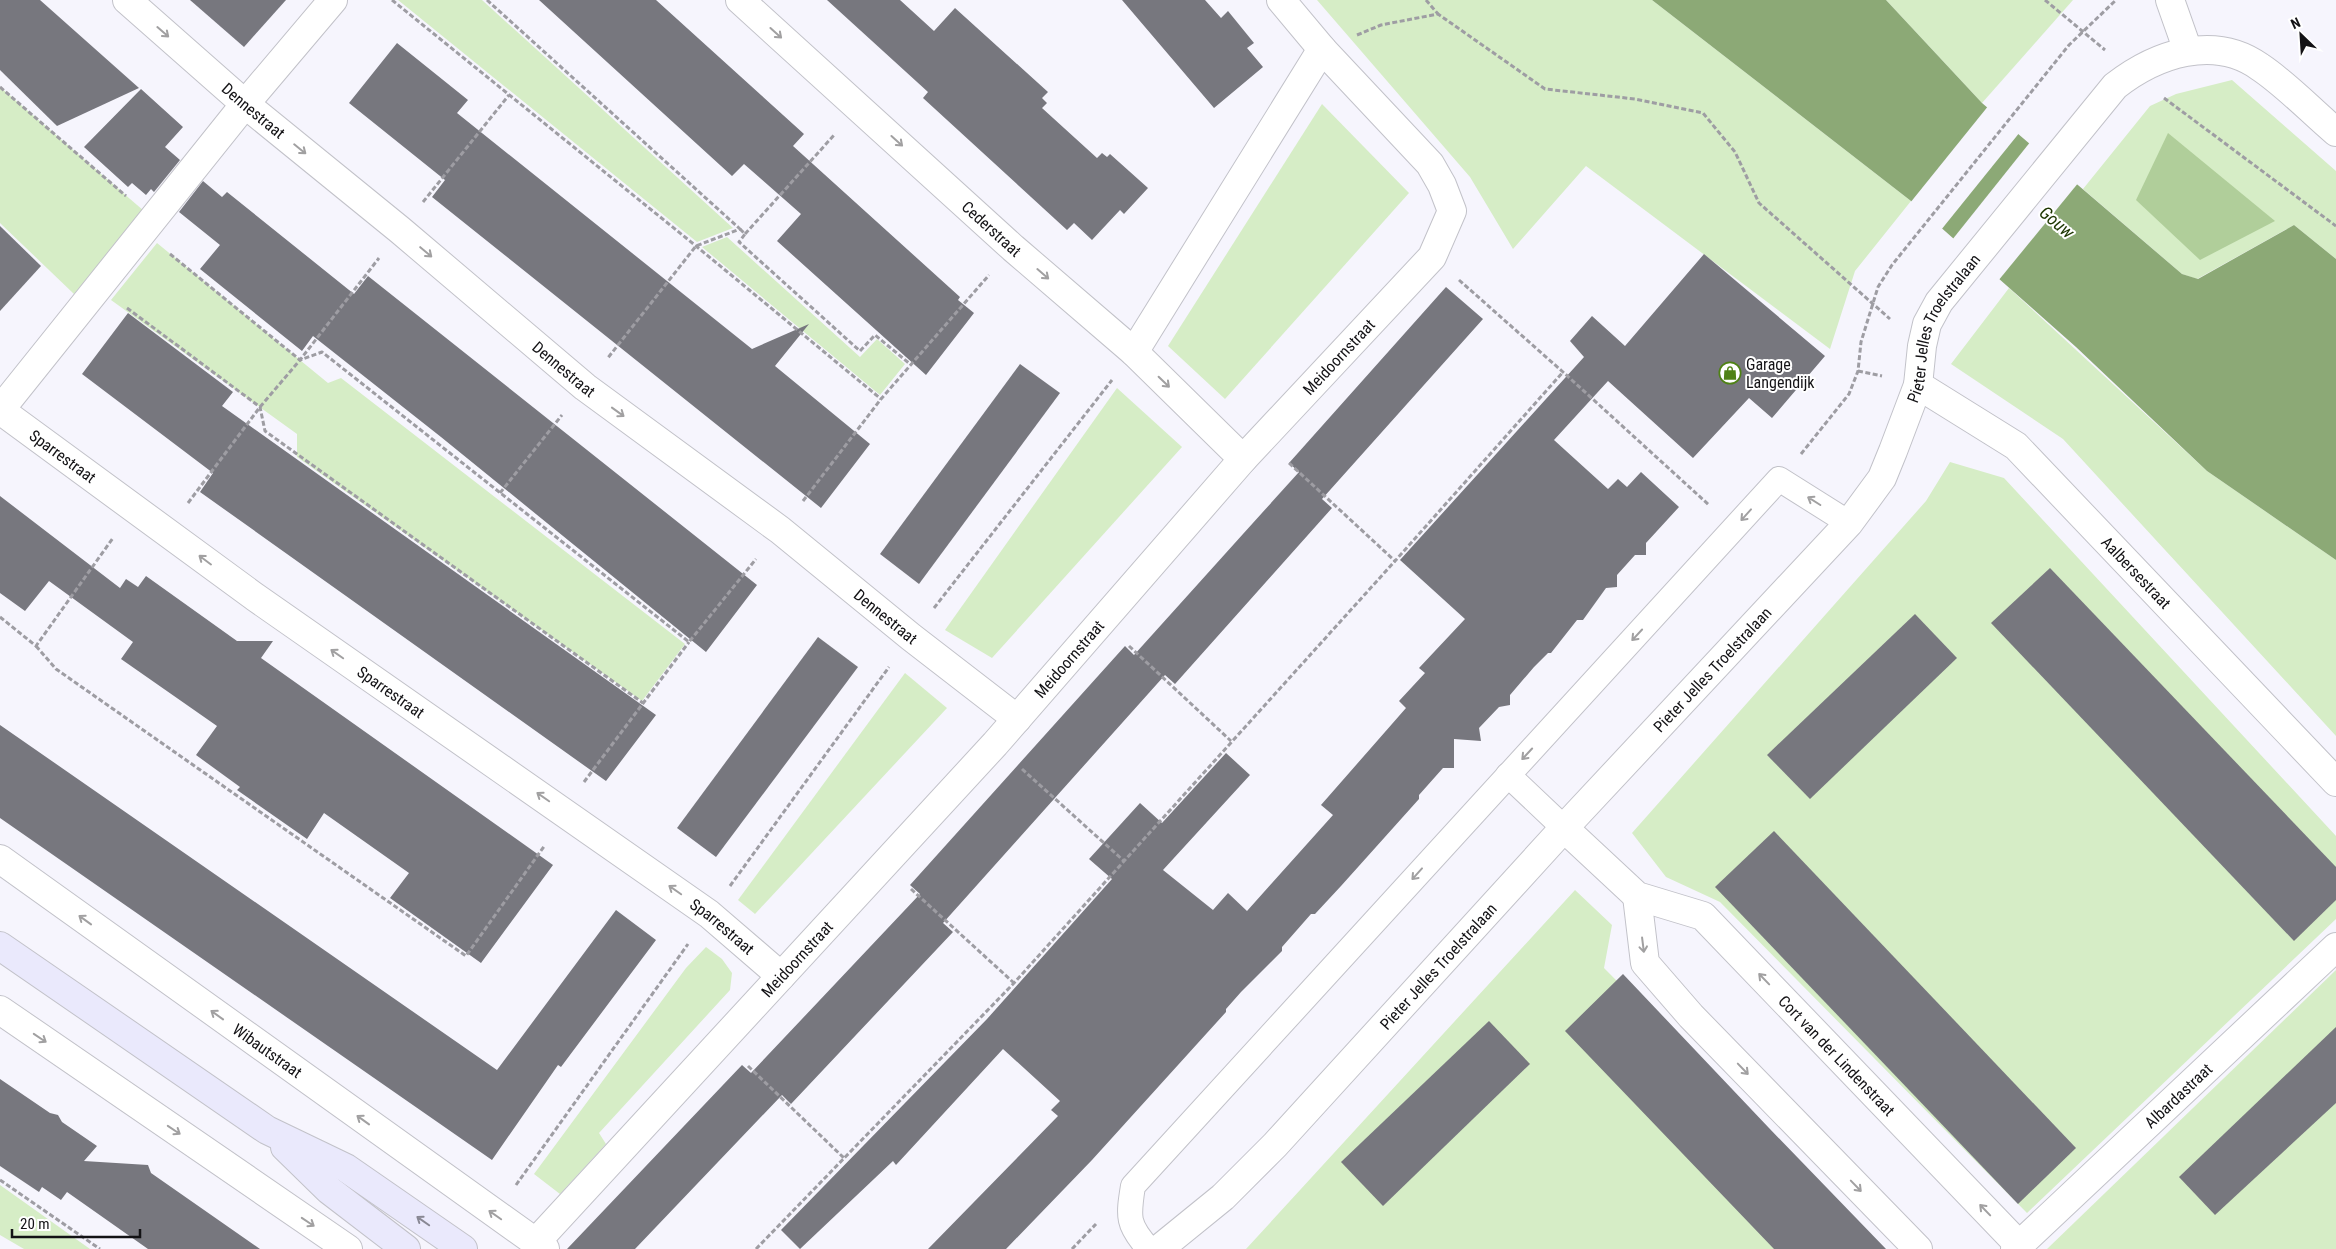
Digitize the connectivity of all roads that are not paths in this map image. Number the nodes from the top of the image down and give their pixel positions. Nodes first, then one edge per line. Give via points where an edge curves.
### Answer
1 (127, 0) edge
2 (333, 0) edge
3 (740, 0) edge
4 (1281, 0) edge
5 (2170, 0) edge
6 (1322, 49) junction
7 (2188, 51) junction
8 (245, 104) junction
9 (2336, 132) edge
10 (1134, 352) junction
11 (1918, 385) junction
12 (0, 410) edge
13 (1243, 459) junction
14 (1849, 523) junction
15 (1017, 719) junction
16 (1508, 775) junction
17 (2336, 782) edge
18 (1564, 828) junction
19 (0, 859) edge
20 (1637, 896) junction
21 (0, 946) edge
22 (2336, 947) edge
23 (781, 976) junction
24 (0, 1010) edge
25 (268, 1130) junction
26 (540, 1245) edge
27 (2017, 1247) edge
28 (348, 1249) edge
29 (406, 1249) edge
30 (463, 1249) edge
31 (1149, 1249) edge
32 (1159, 1249) edge
33 (1918, 1249) edge

1 -> 8 street, Dennestraat
2 - 8 street
3 -> 10 street, Cederstraat via 1013,248
4 - 6 street, Meidoornstraat
5 - 7 street
6 - 10 street
6 - 13 street, Meidoornstraat via 1430,164 1452,211 1432,257
7 - 9 street, Pieter Jelles Troelstralaan via 2228,53 2260,66
7 - 11 street, Pieter Jelles Troelstralaan via 2156,60 2116,86 1939,302 1927,324
8 - 12 street
8 -> 15 street, Dennestraat via 585,387 780,530
10 -> 13 street, Cederstraat
11 - 14 street, Pieter Jelles Troelstralaan via 1882,478
11 - 17 street, Aalbersestraat via 2016,446
23 -> 12 street, Sparrestraat via 709,914 255,597
13 - 15 street, Meidoornstraat
14 -> 16 lane via 1779,479
14 - 18 street, Pieter Jelles Troelstralaan
15 - 23 street, Meidoornstraat
16 - 18 lane
16 -> 31 lane via 1133,1186 1130,1224
18 - 20 street, Cort van der Lindenstraat
18 - 32 street, Pieter Jelles Troelstralaan via 1275,1145 1223,1197
26 -> 19 street, Wibautstraat
27 -> 20 street, Cort van der Lindenstraat via 1703,916
20 -> 33 street via 1645,964 1690,1016
21 - 25 main road
22 - 27 street, Albardastraat
23 - 26 street, Meidoornstraat
24 -> 28 street
25 - 29 main road via 329,1190
30 -> 25 main road via 346,1168

